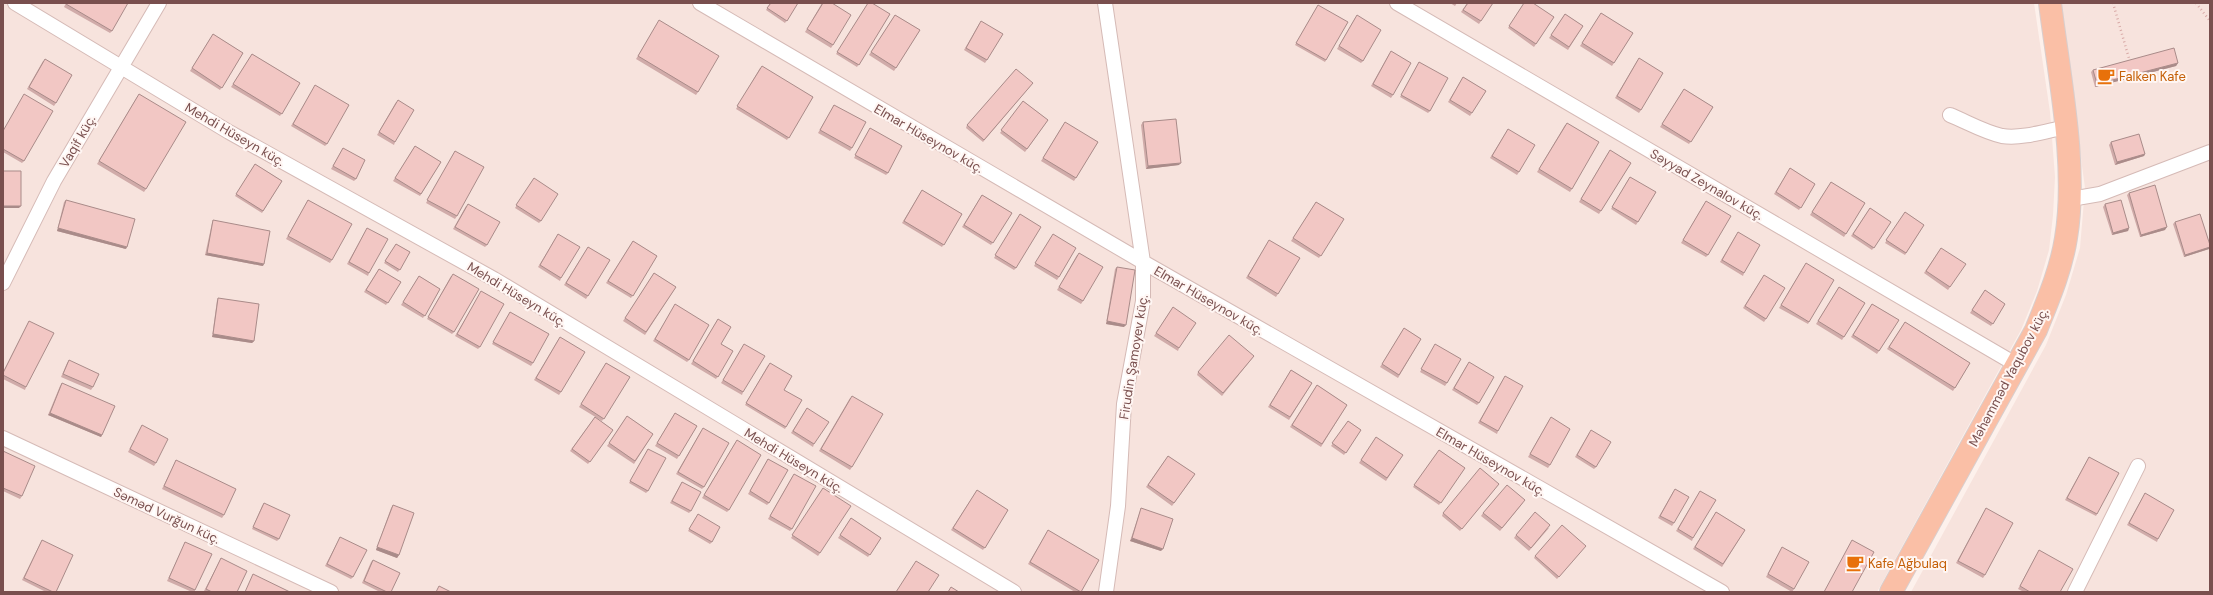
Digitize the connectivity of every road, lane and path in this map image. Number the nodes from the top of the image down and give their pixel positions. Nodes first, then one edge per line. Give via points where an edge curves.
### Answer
1 (15, 3) edge
2 (159, 3) edge
3 (700, 3) edge
4 (1105, 3) edge
5 (1397, 3) edge
6 (2050, 3) edge
7 (2113, 3) edge
8 (2196, 3) edge
9 (2210, 21) edge
10 (2130, 62) edge
11 (121, 66) junction
12 (1950, 115) dead end
13 (2066, 127) junction
14 (2210, 152) edge
15 (2070, 199) junction
16 (1142, 262) junction
17 (3, 283) edge
18 (2017, 365) junction
19 (3, 438) edge
20 (2138, 466) dead end
21 (331, 592) edge
22 (1014, 592) edge
23 (1106, 592) edge
24 (1722, 592) edge
25 (1891, 592) edge
26 (2074, 592) edge

1 - 11 street, Mehdi Hüseyn küç.
2 - 11 street, Vaqif küç.
3 - 16 street, Elmar Hüseynov küç.
4 - 16 street, Firudin Şamoyev küç.
5 - 18 street, Səyyad Zeynalov küç.
6 - 13 main road, Məhəmməd Yaqubov küç.
7 - 10 path
8 - 9 path
11 - 17 street, Vaqif küç. via 54,181
11 - 22 street, Mehdi Hüseyn küç. via 236,136 494,279
12 - 13 street via 2003,136 2018,136
13 - 15 main road, Məhəmməd Yaqubov küç.
14 - 15 street via 2100,194
15 - 18 main road, Məhəmməd Yaqubov küç. via 2066,238 2052,291 2036,330
16 - 23 street, Firudin Şamoyev küç. via 1142,301 1124,404 1118,506
16 - 24 street, Elmar Hüseynov küç.
18 - 25 main road, Məhəmməd Yaqubov küç.
19 - 21 street, Səməd Vurğun küç.
20 - 26 street

